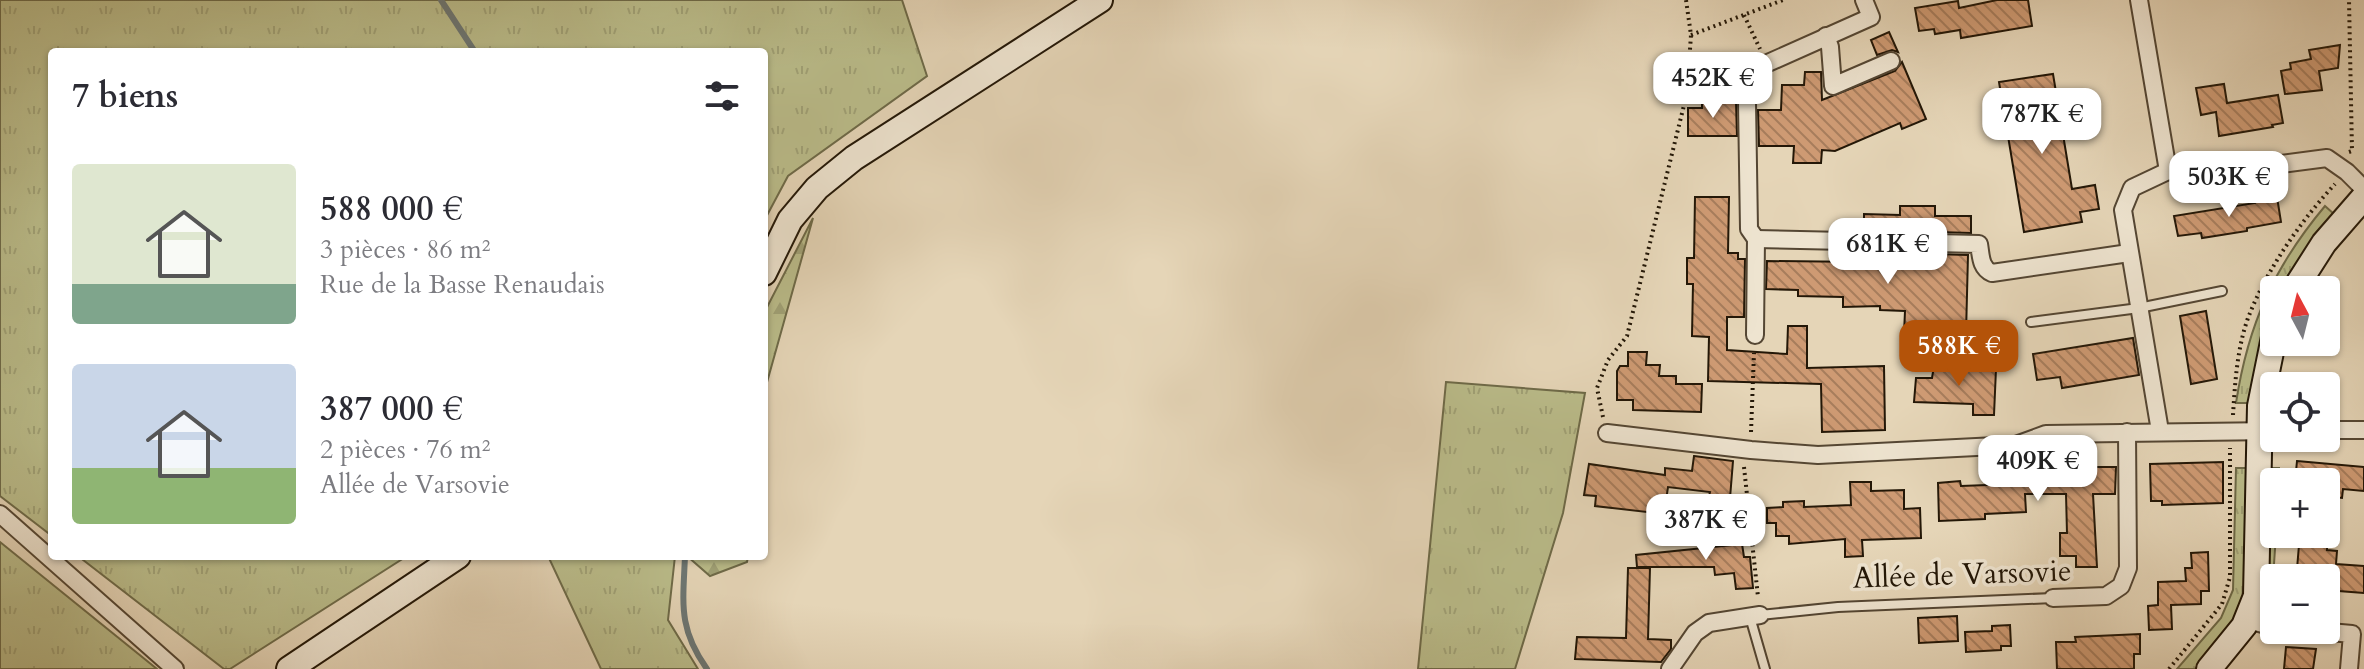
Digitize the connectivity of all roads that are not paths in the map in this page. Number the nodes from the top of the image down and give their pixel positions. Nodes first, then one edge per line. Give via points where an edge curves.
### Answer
1 (1100, 0) edge
2 (1864, 0) edge
3 (2139, 0) edge
4 (1826, 36) junction
5 (1891, 61) dead end
6 (2168, 171) junction
7 (2364, 189) edge
8 (2364, 197) edge
9 (1756, 239) junction
10 (2129, 253) junction
11 (768, 265) edge
12 (2303, 276) edge
13 (2222, 291) dead end
14 (2139, 308) junction
15 (2031, 322) dead end
16 (1755, 335) road end
17 (2340, 430) edge
18 (2364, 430) edge
19 (2160, 431) junction
20 (2127, 432) junction
21 (2260, 432) edge
22 (1607, 433) road end
23 (2265, 452) edge
24 (0, 514) edge
25 (48, 557) edge
26 (52, 560) edge
27 (452, 560) edge
28 (2053, 598) joint
29 (1755, 616) junction
30 (2248, 620) junction
31 (2260, 623) edge
32 (2340, 633) edge
33 (175, 669) edge
34 (289, 669) edge
35 (1670, 669) edge
36 (1765, 669) edge
37 (2209, 669) edge
38 (2349, 669) edge

1 - 11 street via 854,158 817,188 790,220
2 - 4 street via 1871,17
3 - 6 street
4 - 5 street via 1833,86
4 - 9 street via 1750,71 1749,229
6 - 7 street via 2204,174 2327,158
6 - 10 street via 2132,188 2123,210
8 - 12 street
9 - 10 street via 1979,244 1985,270 1992,273
9 - 16 street
10 - 14 street
13 - 14 lane
14 - 15 lane
14 - 19 street
17 - 18 street
19 - 20 street
19 - 21 street
20 - 22 street via 2046,434 2016,445 1818,455
20 - 28 street, Allée de Varsovie via 2128,568 2121,586 2106,596
23 - 30 street via 2256,596
24 - 25 street
26 - 33 street
27 - 34 street
28 - 29 lane, Allée de Varsovie
29 - 35 street, Allée de Varsovie via 1709,623 1695,633
29 - 36 lane
30 - 31 street
30 - 37 street
32 - 38 street via 2352,634

